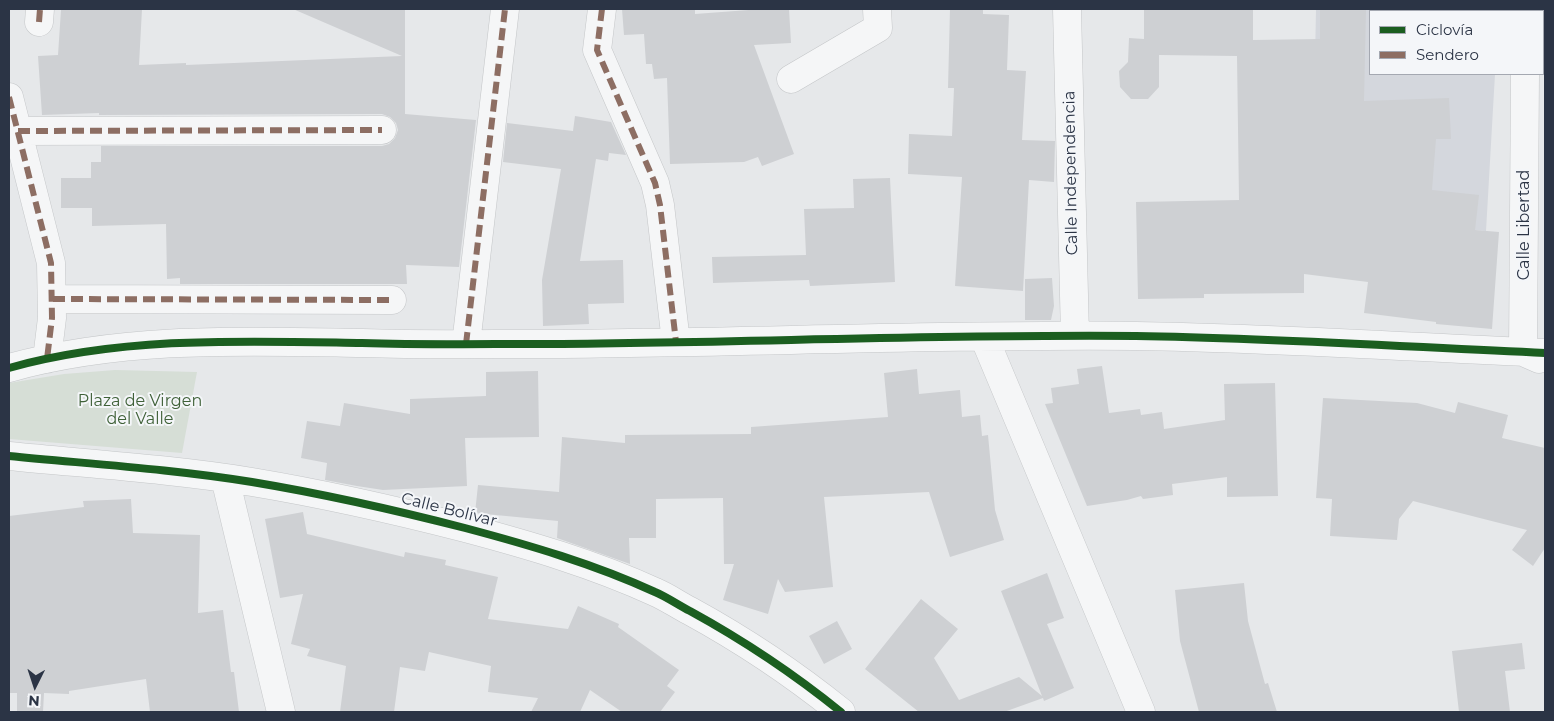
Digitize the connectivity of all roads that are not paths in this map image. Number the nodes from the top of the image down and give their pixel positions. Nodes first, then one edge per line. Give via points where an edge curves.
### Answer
1 (505, 9) edge
2 (602, 9) edge
3 (877, 9) edge
4 (1067, 9) edge
5 (1525, 75) edge
6 (791, 79) dead end
7 (9, 97) edge
8 (382, 130) dead end
9 (18, 131) junction
10 (52, 299) junction
11 (392, 300) dead end
12 (1075, 336) junction
13 (984, 337) junction
14 (676, 342) junction
15 (466, 344) junction
16 (1538, 356) edge
17 (47, 359) junction
18 (9, 368) edge
19 (9, 456) edge
20 (225, 478) junction
21 (281, 712) edge
22 (841, 712) edge
23 (1141, 712) edge

1 - 15 street
2 - 14 street via 597,50 655,183 660,205
3 - 6 street via 878,28
4 - 12 street, Calle Independencia
5 - 16 street, Calle Libertad
7 - 9 street
8 - 9 street
9 - 10 street via 51,263
10 - 11 street
10 - 17 street
12 - 13 street
12 - 16 street via 1270,339
13 - 14 street
13 - 23 street
14 - 15 street
15 - 17 street via 230,341 90,351
17 - 18 street
19 - 20 street, Calle Bolívar
20 - 21 street
20 - 22 street, Calle Bolívar via 327,495 407,514 587,565 655,592 717,626 770,659

